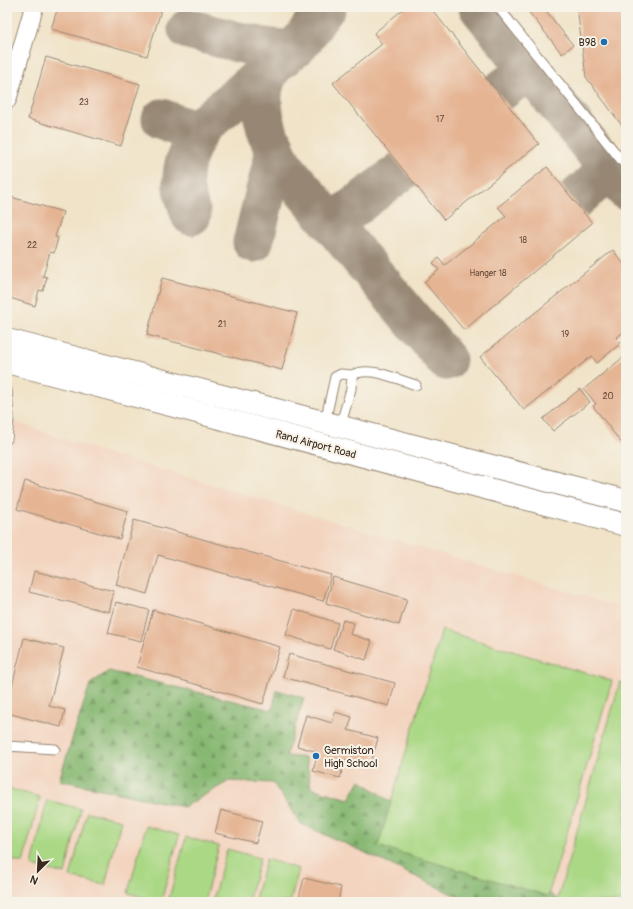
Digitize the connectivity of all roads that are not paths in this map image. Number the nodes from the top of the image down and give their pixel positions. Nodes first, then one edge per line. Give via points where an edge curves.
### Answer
1 (34, 7) edge
2 (498, 7) edge
3 (14, 50) edge
4 (7, 100) edge
5 (626, 166) edge
6 (7, 340) edge
7 (7, 362) edge
8 (352, 376) junction
9 (416, 385) dead end
10 (7, 390) edge
11 (326, 423) junction
12 (7, 436) edge
13 (340, 450) junction
14 (626, 501) edge
15 (626, 525) edge
16 (7, 746) edge
17 (55, 749) dead end

1 - 3 street
2 - 5 lane
3 - 4 street
6 - 11 street, Rand Airport Road
7 - 13 street, Rand Airport Road
8 - 9 lane via 361,372 371,372
8 - 11 lane via 351,389
8 - 11 lane via 341,374 335,377
10 - 12 lane
11 - 13 street
11 - 14 street, Rand Airport Road
13 - 15 street, Rand Airport Road
16 - 17 lane

